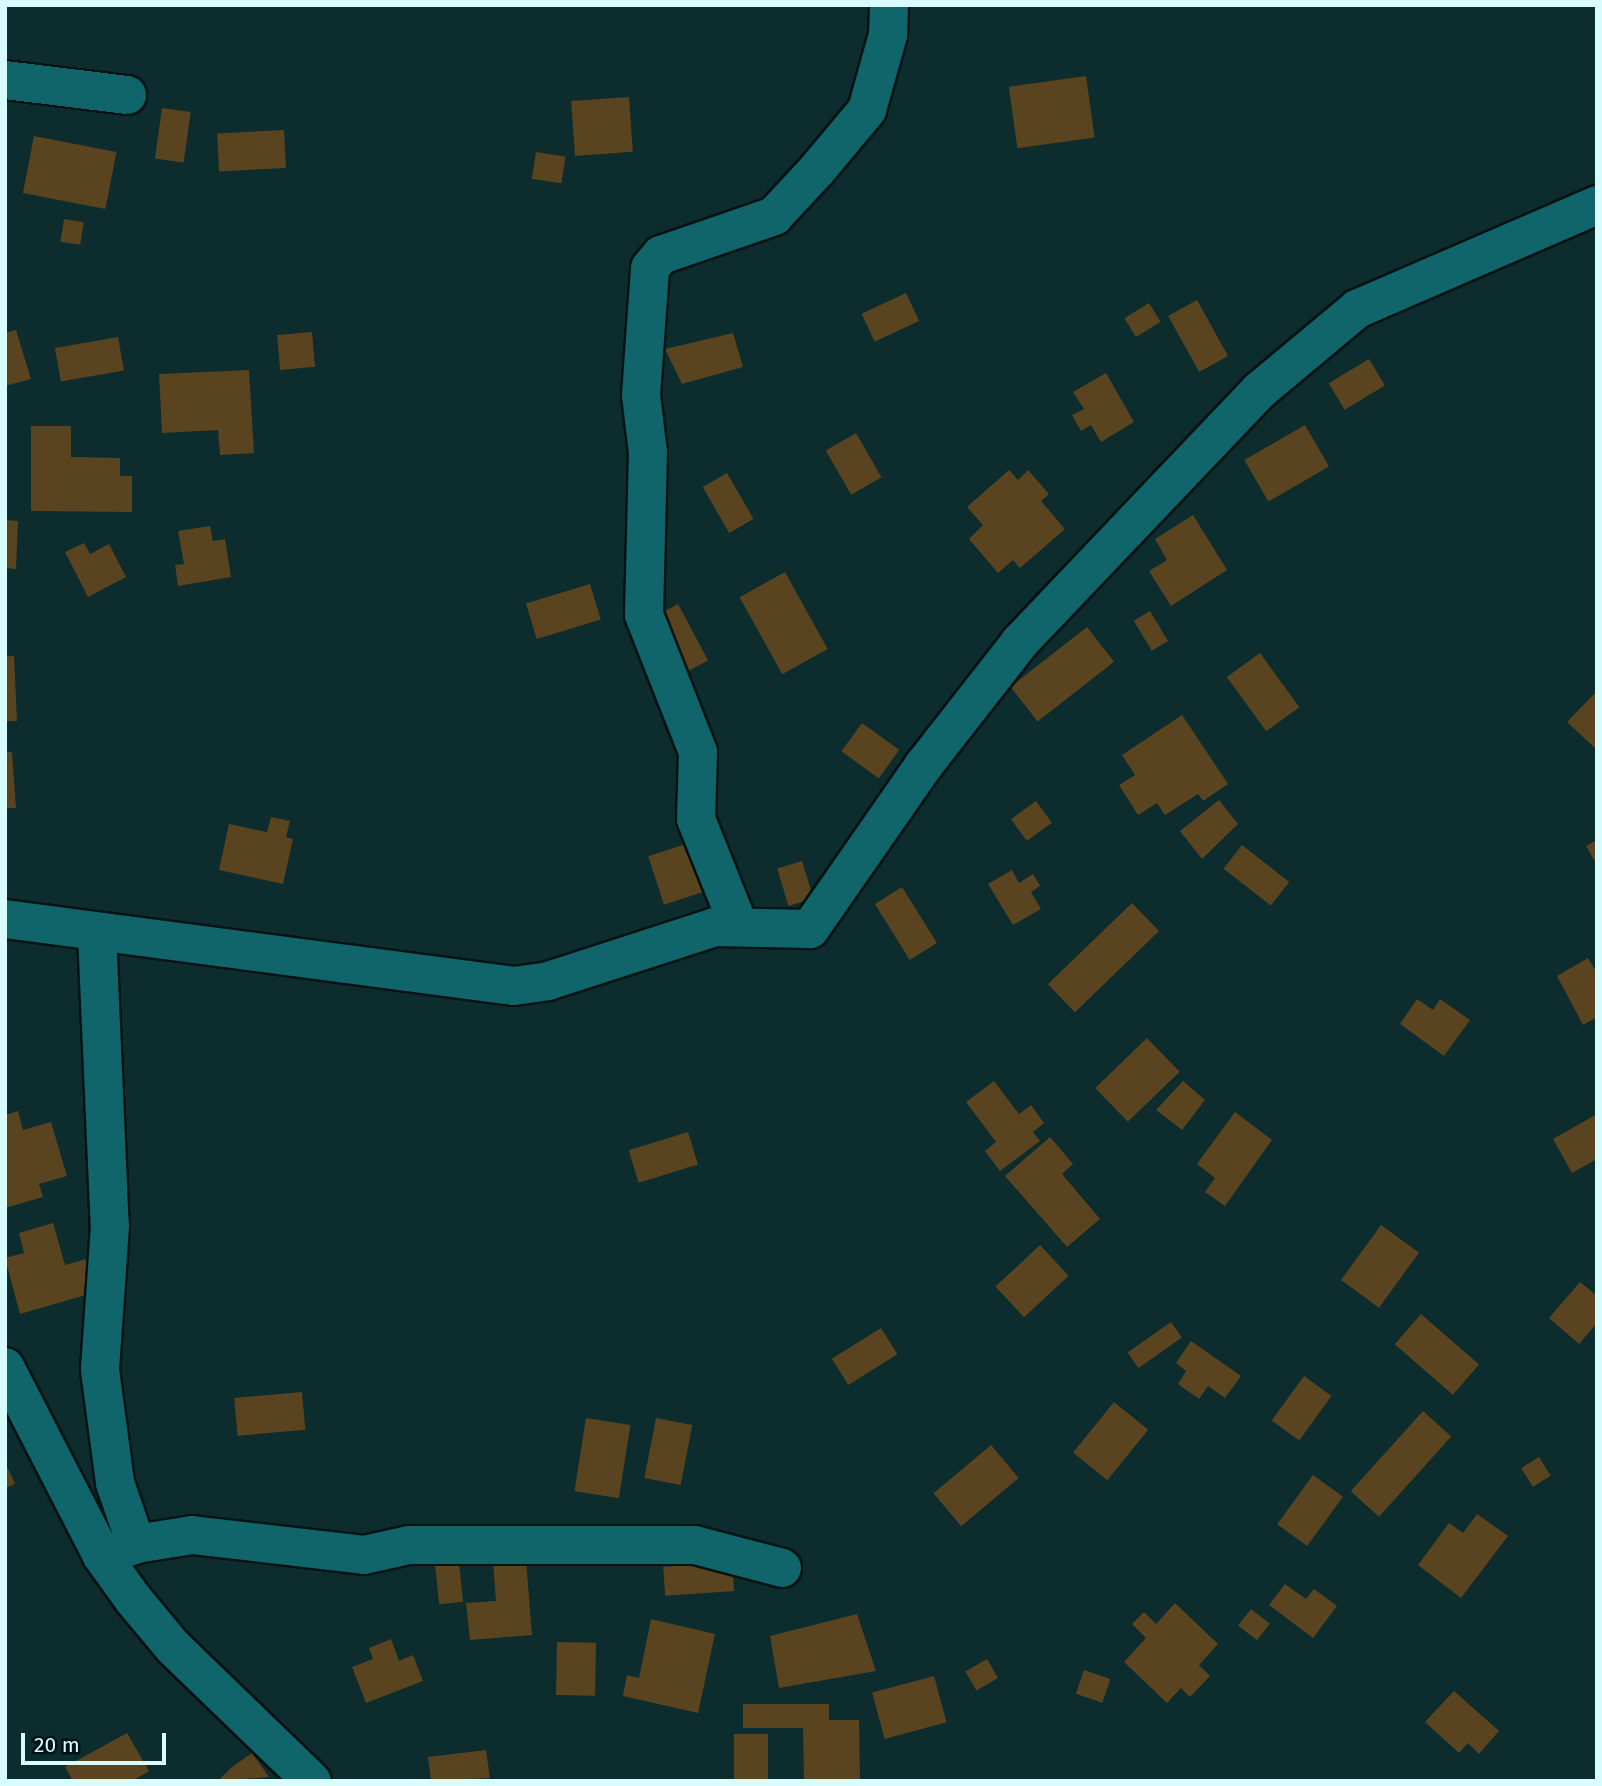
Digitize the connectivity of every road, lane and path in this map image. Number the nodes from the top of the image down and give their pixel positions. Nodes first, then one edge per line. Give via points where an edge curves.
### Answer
1 (889, 5) edge
2 (5, 80) edge
3 (127, 95) dead end
4 (1597, 205) edge
5 (5, 919) edge
6 (738, 924) junction
7 (97, 934) junction
8 (5, 1367) edge
9 (119, 1550) junction
10 (782, 1568) dead end
11 (312, 1781) edge

1 - 6 street via 888,35 867,110 816,171 774,216 661,255 650,268 640,395 648,453 643,615 698,752 696,819
2 - 3 street
4 - 6 street via 1357,309 1324,336 1259,391 1020,642 923,765 817,922 810,929 786,931
5 - 7 street via 31,918
6 - 7 street via 669,938 548,981 514,986
7 - 9 street via 110,1226 100,1370 116,1483
8 - 9 street
9 - 10 street via 192,1535 365,1555 410,1545 695,1545
9 - 11 street via 173,1647

